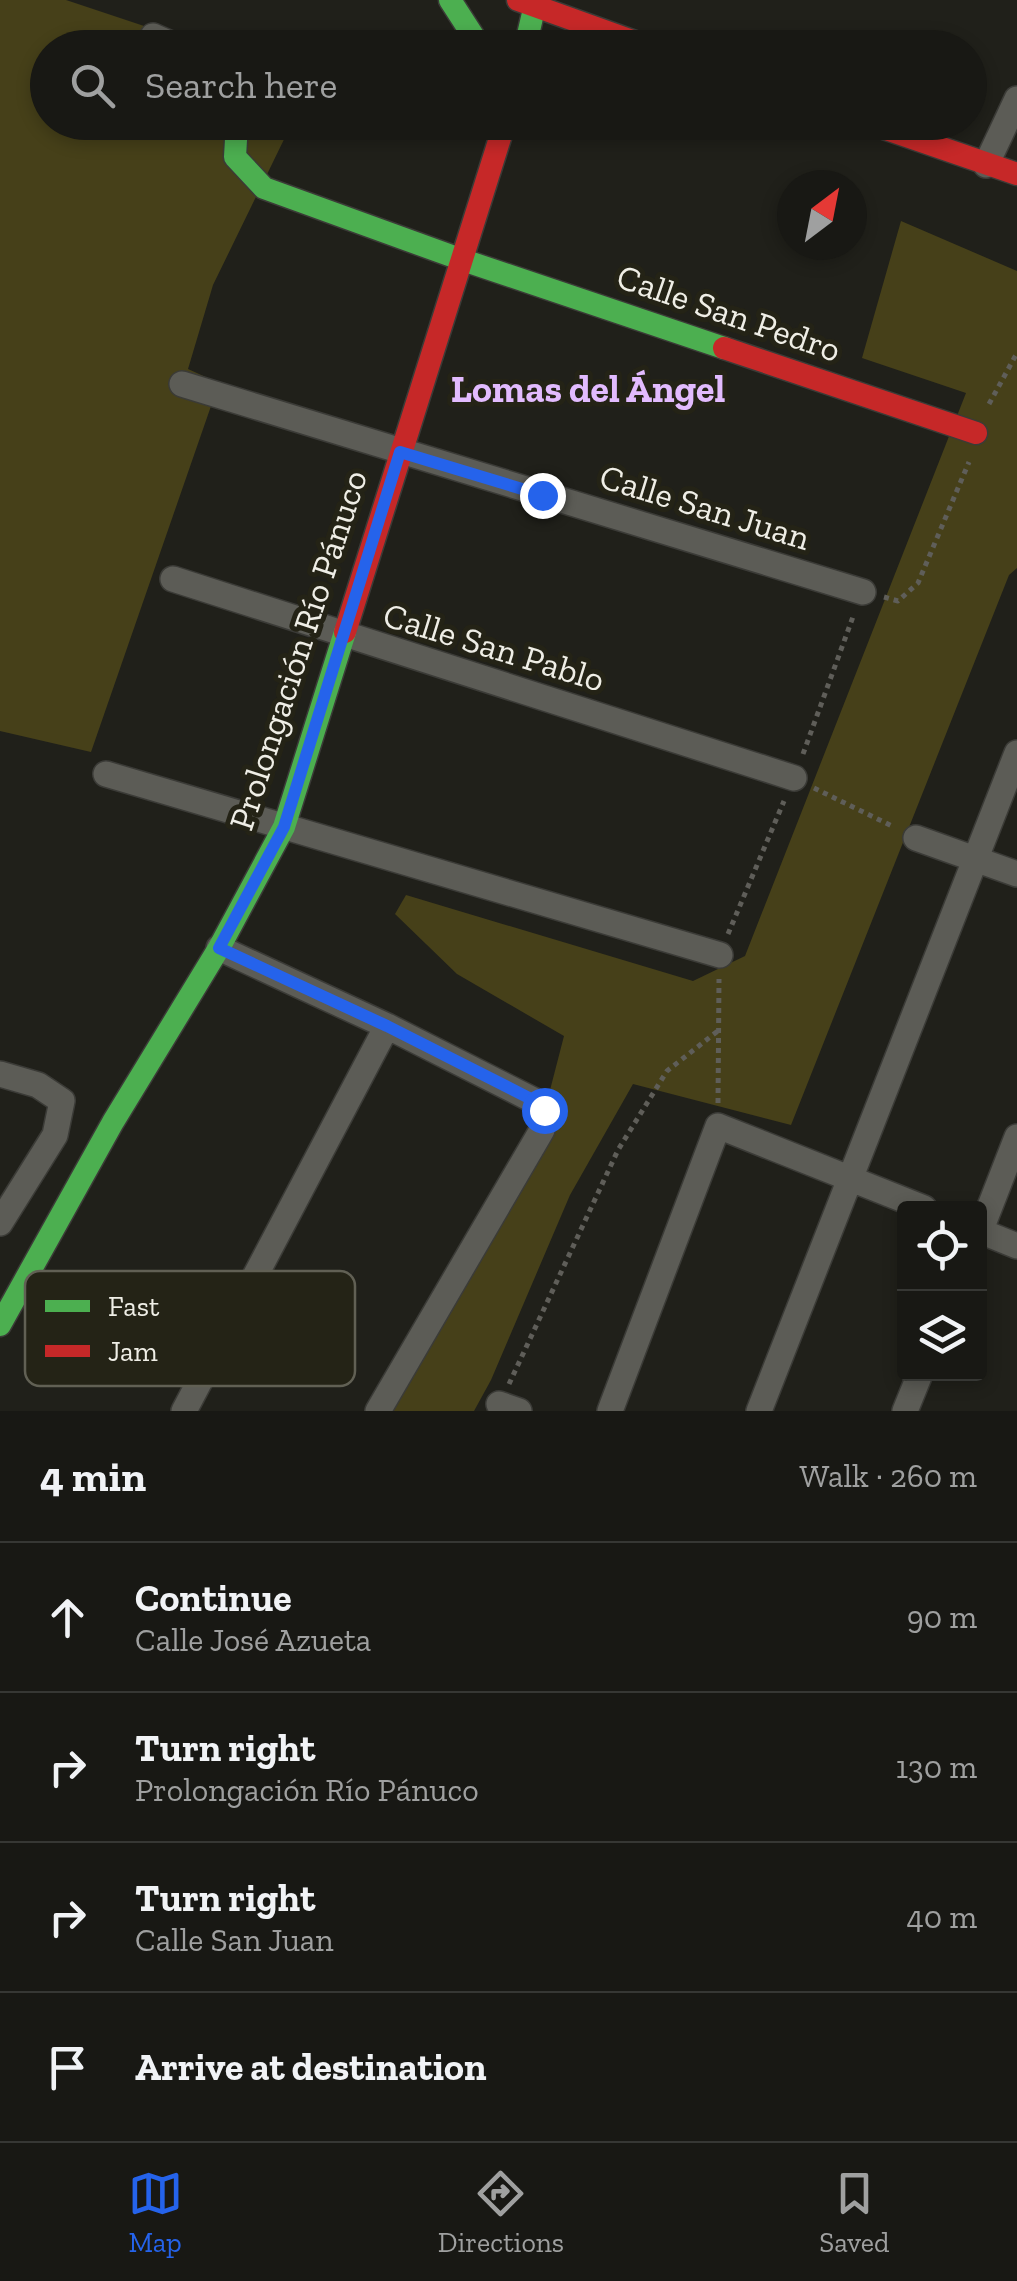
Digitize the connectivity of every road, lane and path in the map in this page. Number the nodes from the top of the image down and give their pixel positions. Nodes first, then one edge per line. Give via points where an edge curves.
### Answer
1 (450, 0) edge
2 (603, 0) edge
3 (529, 2) edge
4 (469, 30) edge
5 (526, 30) edge
6 (584, 30) edge
7 (606, 30) edge
8 (1017, 98) edge
9 (235, 140) edge
10 (499, 140) edge
11 (916, 140) edge
12 (986, 165) junction
13 (1017, 174) edge
14 (460, 259) junction
15 (1017, 354) edge
16 (182, 384) dead end
17 (976, 433) junction
18 (400, 452) junction
19 (173, 580) dead end
20 (863, 592) junction
21 (342, 636) junction
22 (1017, 754) edge
23 (106, 774) dead end
24 (794, 778) junction
25 (284, 827) junction
26 (916, 838) joint
27 (975, 858) junction
28 (1017, 874) edge
29 (219, 948) junction
30 (720, 955) junction
31 (387, 1026) junction
32 (719, 1030) junction
33 (0, 1074) edge
34 (718, 1126) junction
35 (1017, 1137) edge
36 (850, 1178) junction
37 (907, 1201) edge
38 (987, 1213) edge
39 (0, 1223) edge
40 (987, 1234) edge
41 (1017, 1246) edge
42 (30, 1271) edge
43 (258, 1271) edge
44 (25, 1280) edge
45 (0, 1325) edge
46 (917, 1381) edge
47 (197, 1386) edge
48 (509, 1408) edge
49 (184, 1411) edge
50 (378, 1411) edge
51 (610, 1411) edge
52 (758, 1411) edge
53 (905, 1411) edge

1 - 4 street
2 - 7 street
3 - 5 street
3 - 6 street
8 - 12 street
9 - 14 street, Calle San Pedro via 234,156 264,188
10 - 14 street, Prolongación Río Pánuco
11 - 12 street
12 - 13 street
14 - 17 street, Calle San Pedro
14 - 18 street, Prolongación Río Pánuco
15 - 17 path
16 - 18 street, Calle San Juan
17 - 20 path via 967,472 918,583 898,601
18 - 20 street, Calle San Juan
18 - 21 street, Prolongación Río Pánuco
19 - 21 street, Calle San Pablo
20 - 24 path
21 - 24 street, Calle San Pablo
21 - 25 street, Prolongación Río Pánuco
22 - 27 street
23 - 25 street
24 - 26 path
24 - 30 path
25 - 29 street, Prolongación Río Pánuco
25 - 30 street
26 - 27 street
27 - 28 street
27 - 36 street
29 - 31 street
29 - 42 street, Prolongación Río Pánuco
30 - 32 path
31 - 43 street
31 - 50 street via 544,1110 542,1130
32 - 34 path
32 - 48 path via 667,1071 618,1150
33 - 39 street via 38,1085 62,1101 55,1134
34 - 36 street
34 - 51 street
35 - 38 street
36 - 37 street
36 - 52 street
40 - 41 street
44 - 45 street, Prolongación Río Pánuco
46 - 53 street
47 - 49 street

